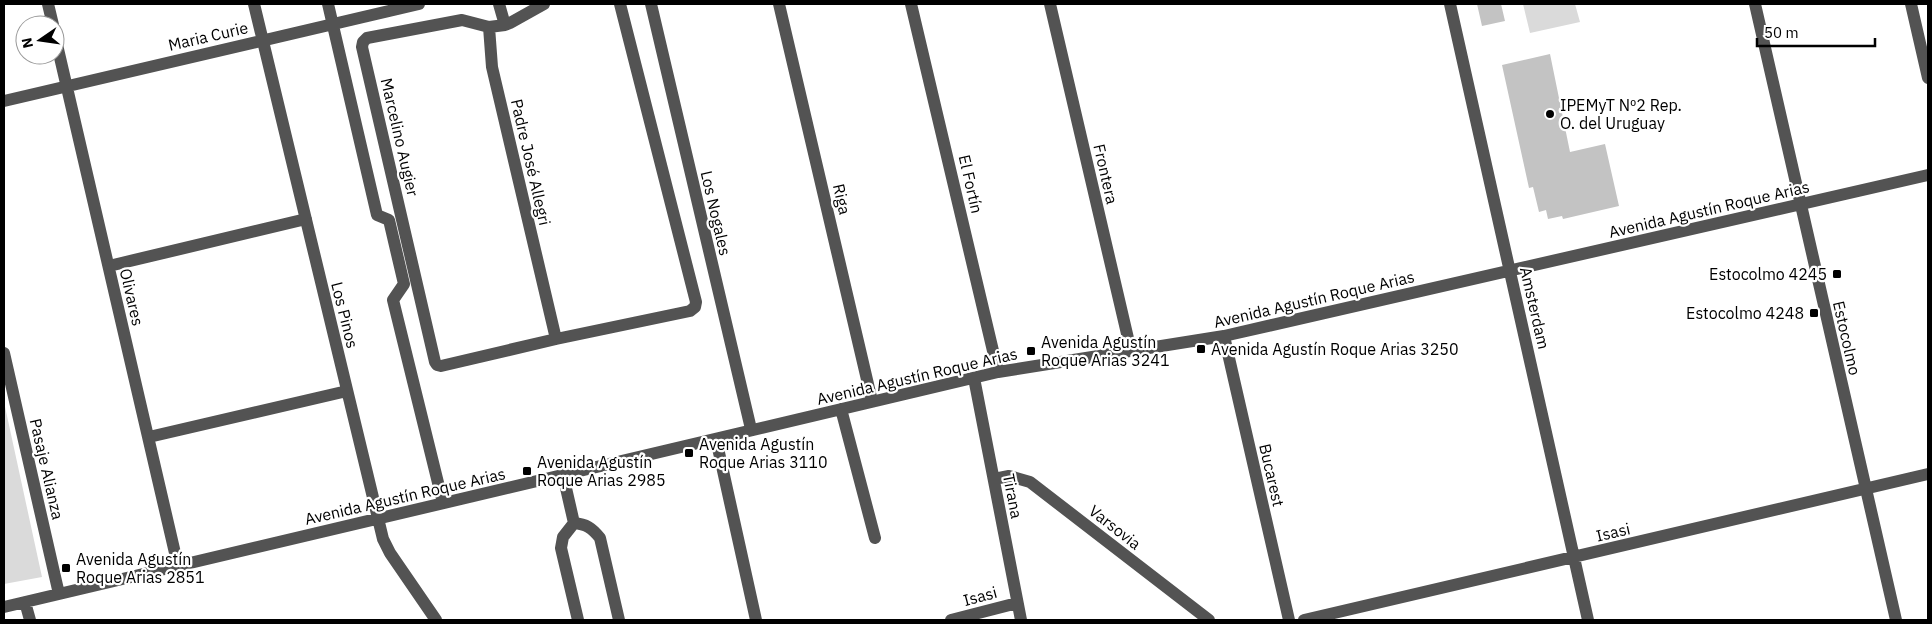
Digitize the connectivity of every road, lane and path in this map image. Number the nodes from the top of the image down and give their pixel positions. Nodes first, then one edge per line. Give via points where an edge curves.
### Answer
1 (254, 4) edge
2 (328, 4) edge
3 (419, 4) edge
4 (500, 4) edge
5 (544, 4) edge
6 (620, 4) edge
7 (651, 4) edge
8 (780, 4) edge
9 (911, 4) edge
10 (1050, 4) edge
11 (1450, 4) edge
12 (1755, 4) edge
13 (1911, 4) edge
14 (332, 24) junction
15 (504, 25) junction
16 (488, 27) junction
17 (263, 40) junction
18 (61, 65) edge
19 (1928, 78) edge
20 (66, 86) junction
21 (4, 100) edge
22 (1928, 175) edge
23 (1800, 206) junction
24 (306, 219) junction
25 (108, 266) junction
26 (1510, 272) junction
27 (1224, 336) junction
28 (556, 339) junction
29 (1131, 351) junction
30 (4, 352) edge
31 (998, 372) junction
32 (974, 378) junction
33 (347, 391) junction
34 (872, 401) junction
35 (842, 409) junction
36 (751, 429) junction
37 (148, 437) junction
38 (716, 439) junction
39 (1928, 474) edge
40 (563, 475) junction
41 (994, 479) junction
42 (1866, 489) junction
43 (443, 503) junction
44 (378, 519) junction
45 (574, 523) junction
46 (875, 538) dead end
47 (1574, 558) junction
48 (178, 566) junction
49 (59, 594) junction
50 (25, 602) junction
51 (1018, 603) junction
52 (4, 607) edge
53 (30, 620) edge
54 (436, 620) edge
55 (578, 620) edge
56 (619, 620) edge
57 (756, 620) edge
58 (951, 620) edge
59 (1021, 620) edge
60 (1209, 620) edge
61 (1289, 620) edge
62 (1304, 620) edge
63 (1588, 620) edge
64 (1896, 620) edge

1 - 17 street, Los Pinos
2 - 14 street
3 - 14 street, Maria Curie
4 - 15 street
5 - 15 street
6 - 28 street via 696,302 690,311
7 - 36 street, Los Nogales
8 - 34 street, Riga
9 - 31 street, El Fortín
10 - 29 street, Frontera
11 - 26 street, Amsterdam
12 - 23 street, Estocolmo
13 - 19 street
14 - 17 street, Maria Curie
14 - 43 street via 377,215 390,220 404,284 393,300
15 - 16 street
16 - 28 street, Padre José Allegri via 492,67
16 - 28 street, Marcelino Augier via 462,20 367,38 362,47 434,362 441,366
17 - 20 street, Maria Curie
17 - 24 street, Los Pinos
18 - 20 street, Olivares
20 - 21 street, Maria Curie
20 - 25 street, Olivares
22 - 23 street, Avenida Agustín Roque Arias
23 - 26 street, Avenida Agustín Roque Arias
23 - 42 street, Estocolmo
24 - 25 street
24 - 33 street, Los Pinos
25 - 37 street, Olivares
26 - 27 street, Avenida Agustín Roque Arias
26 - 47 street, Amsterdam
27 - 29 street, Avenida Agustín Roque Arias
27 - 61 street, Bucarest
29 - 31 street, Avenida Agustín Roque Arias
30 - 49 street, Pasaje Alianza
31 - 32 street, Avenida Agustín Roque Arias
32 - 34 street, Avenida Agustín Roque Arias
32 - 41 street, Tirana
33 - 37 street
33 - 44 street, Los Pinos
34 - 35 street, Avenida Agustín Roque Arias
35 - 36 street, Avenida Agustín Roque Arias
35 - 46 street
36 - 38 street, Avenida Agustín Roque Arias
37 - 48 street, Olivares
38 - 40 street, Avenida Agustín Roque Arias
38 - 57 street
39 - 42 street, Isasi
40 - 43 street, Avenida Agustín Roque Arias
40 - 45 street
41 - 51 street, Tirana
41 - 60 street, Varsovia via 1009,476 1030,482
42 - 47 street, Isasi
42 - 64 street, Estocolmo
43 - 44 street, Avenida Agustín Roque Arias
44 - 48 street, Avenida Agustín Roque Arias
44 - 54 street, Los Pinos via 390,554
45 - 55 street via 563,537 561,548
45 - 56 street via 593,529 600,538
47 - 62 street, Isasi
47 - 63 street, Amsterdam
48 - 49 street, Avenida Agustín Roque Arias
49 - 50 street, Avenida Agustín Roque Arias
50 - 52 street, Avenida Agustín Roque Arias
50 - 53 street
51 - 58 street, Isasi
51 - 59 street, Tirana

